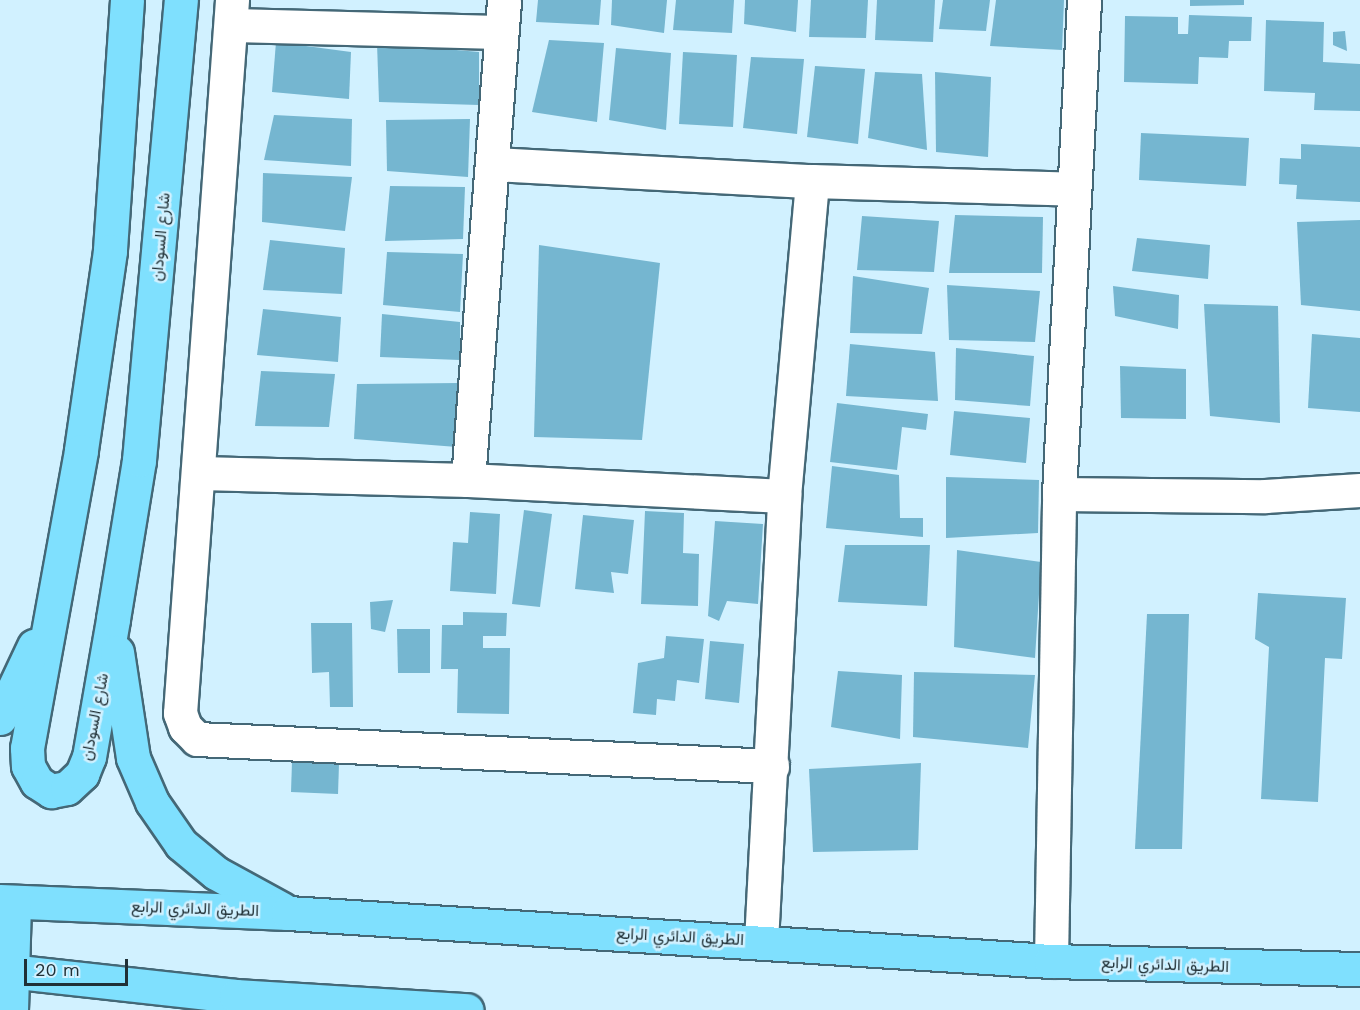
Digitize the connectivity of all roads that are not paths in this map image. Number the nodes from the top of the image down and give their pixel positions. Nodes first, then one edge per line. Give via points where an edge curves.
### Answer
1 (127, 0) edge
2 (181, 0) edge
3 (504, 0) edge
4 (1084, 0) edge
5 (232, 12) edge
6 (501, 32) junction
7 (494, 164) junction
8 (812, 181) junction
9 (1074, 189) junction
10 (200, 473) junction
11 (468, 480) junction
12 (1360, 490) edge
13 (1059, 494) junction
14 (784, 496) junction
15 (54, 607) junction
16 (113, 619) junction
17 (0, 718) edge
18 (772, 766) junction
19 (7, 902) edge
20 (288, 913) junction
21 (761, 942) junction
22 (1051, 961) junction
23 (1360, 969) edge
24 (6, 970) edge
25 (236, 996) junction
26 (320, 1006) edge
27 (11, 1010) edge
28 (203, 1010) edge
29 (467, 1010) edge

1 - 15 main road, شارع السودان via 110,251
2 - 16 main road, شارع السودان via 139,460
3 - 6 street
4 - 9 street
5 - 6 street
5 - 10 street
6 - 7 street
7 - 8 street
7 - 11 street
8 - 9 street
8 - 14 street
9 - 13 street
10 - 11 street
10 - 18 street via 180,714 185,727 197,739
11 - 14 street
12 - 13 street via 1265,496
13 - 22 street
14 - 18 street
15 - 16 main road, شارع السودان via 27,748 28,766 37,782 51,791 68,788 82,774 89,757
15 - 17 main road
16 - 20 main road via 133,758 152,802 181,844 216,873
18 - 21 street
19 - 20 main road, الطريق الدائري الرابع
19 - 24 main road
20 - 21 main road, الطريق الدائري الرابع
21 - 22 main road, الطريق الدائري الرابع
22 - 23 main road, الطريق الدائري الرابع
24 - 25 main road
24 - 27 main road
25 - 26 main road
25 - 28 main road
26 - 29 main road

